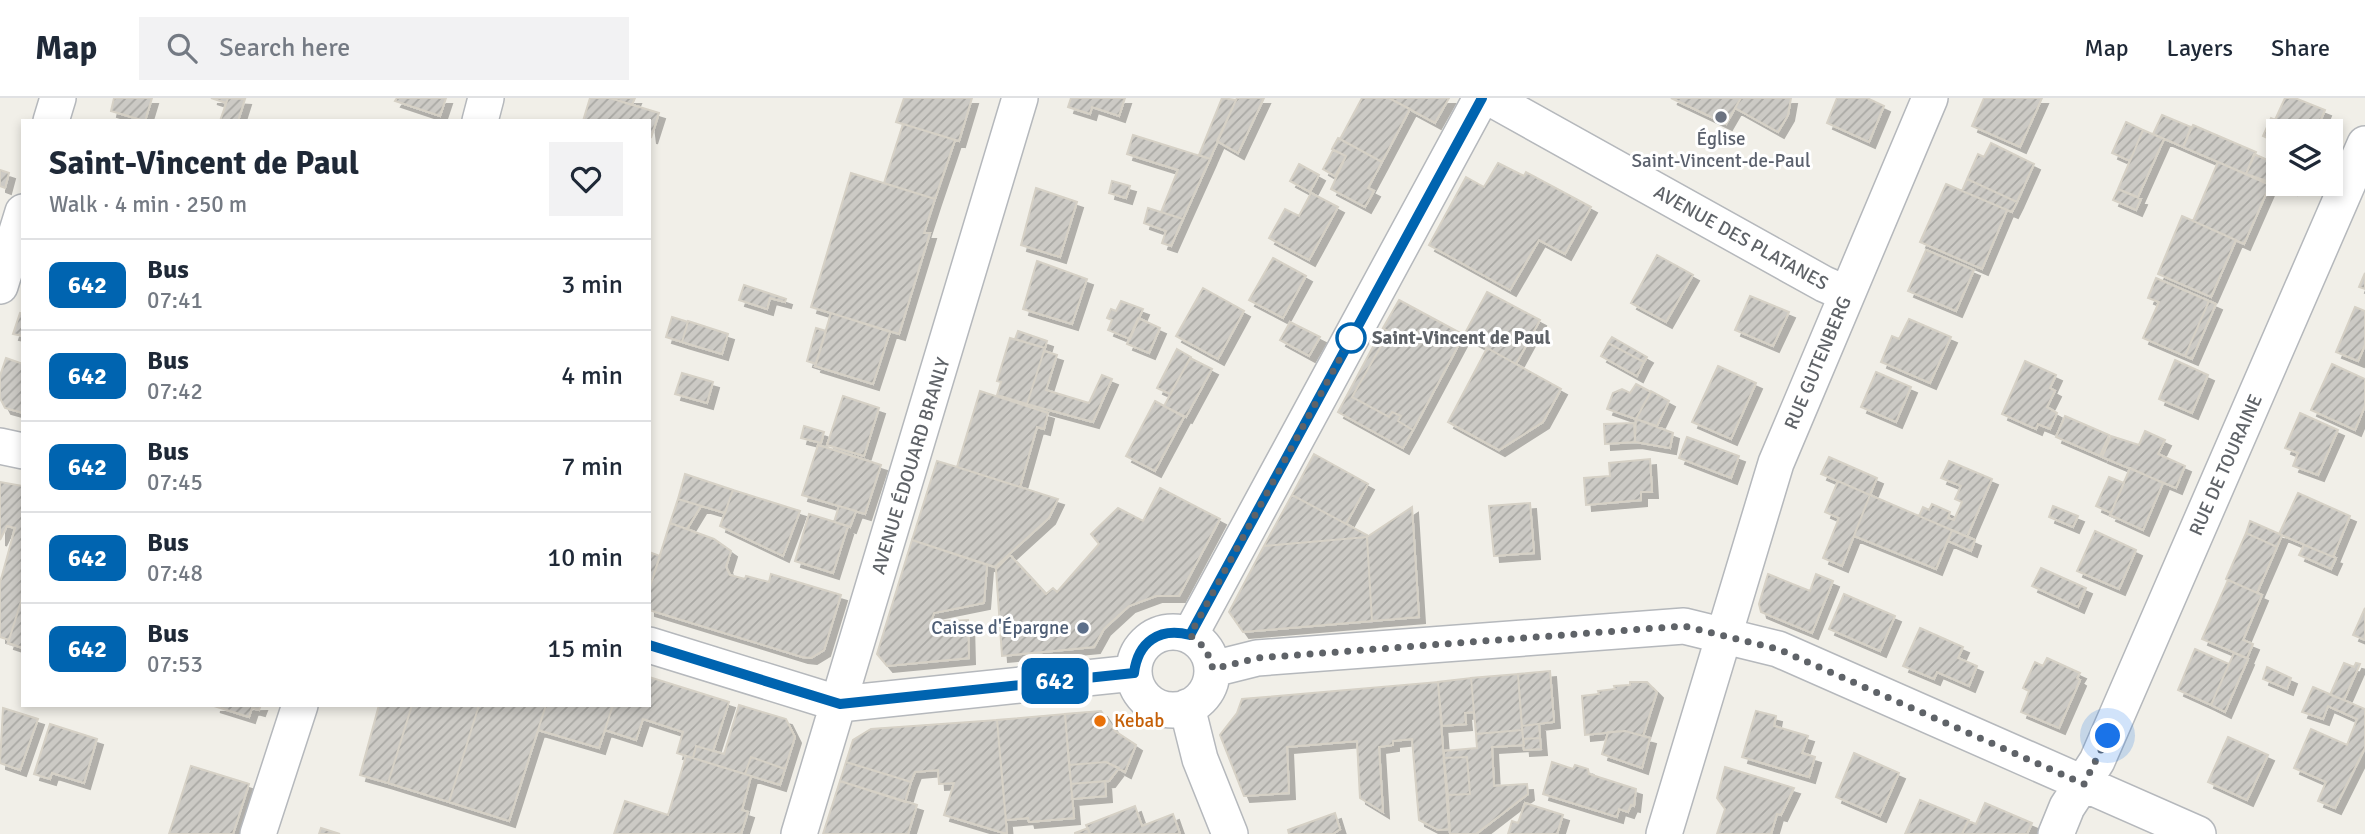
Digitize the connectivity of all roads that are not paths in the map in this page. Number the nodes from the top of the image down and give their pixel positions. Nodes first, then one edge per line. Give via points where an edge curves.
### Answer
1 (58, 98) edge
2 (486, 98) edge
3 (1020, 98) edge
4 (1482, 98) edge
5 (1490, 98) edge
6 (1930, 98) edge
7 (52, 119) edge
8 (481, 119) edge
9 (2365, 144) edge
10 (21, 218) edge
11 (0, 286) edge
12 (1847, 293) junction
13 (0, 446) edge
14 (21, 451) edge
15 (1723, 634) junction
16 (1190, 635) junction
17 (651, 646) edge
18 (1213, 669) junction
19 (1134, 673) junction
20 (840, 704) junction
21 (299, 707) edge
22 (1187, 707) junction
23 (2084, 784) junction
24 (258, 834) edge
25 (799, 834) edge
26 (1230, 834) edge
27 (1664, 834) edge
28 (2056, 834) edge
29 (2198, 834) edge

1 - 7 street
2 - 8 street
3 - 20 street, AVENUE ÉDOUARD BRANLY
4 - 16 street
5 - 12 street, AVENUE DES PLATANES
6 - 12 street, RUE GUTENBERG
9 - 23 street, RUE DE TOURAINE
10 - 11 street
12 - 15 street, RUE GUTENBERG via 1776,463
13 - 14 street
15 - 18 street via 1684,626 1257,658
15 - 23 street via 1778,649
15 - 27 street, RUE GUTENBERG
16 - 18 street via 1206,649
16 - 19 street via 1163,633 1151,638 1142,648
17 - 20 street
18 - 22 street via 1206,692
19 - 20 street
19 - 22 street via 1143,696 1152,704 1163,709
20 - 25 street, AVENUE ÉDOUARD BRANLY
21 - 24 street
22 - 26 street via 1200,759
23 - 28 street, RUE DE TOURAINE via 2067,807
23 - 29 street

